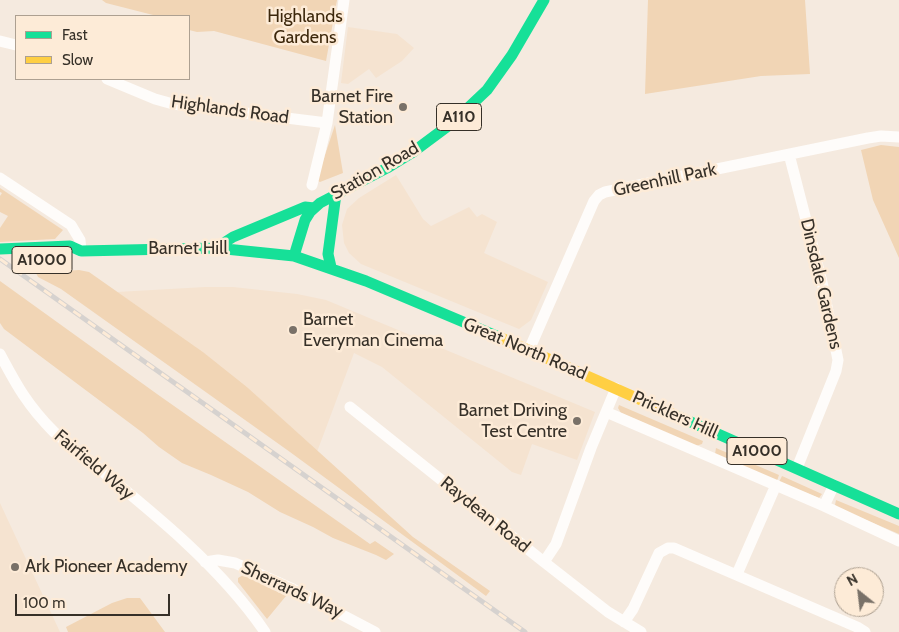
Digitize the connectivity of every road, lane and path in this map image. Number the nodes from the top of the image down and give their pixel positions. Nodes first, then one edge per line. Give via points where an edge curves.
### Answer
1 (344, 0) edge
2 (544, 0) edge
3 (0, 41) edge
4 (15, 45) edge
5 (109, 80) edge
6 (327, 123) junction
7 (899, 137) edge
8 (789, 154) junction
9 (0, 178) edge
10 (312, 185) dead end
11 (336, 194) junction
12 (314, 208) junction
13 (216, 248) junction
14 (0, 249) edge
15 (81, 251) junction
16 (294, 256) junction
17 (71, 258) dead end
18 (331, 268) junction
19 (529, 350) junction
20 (0, 354) edge
21 (5, 374) edge
22 (616, 388) junction
23 (350, 407) dead end
24 (606, 412) junction
25 (714, 433) junction
26 (705, 455) junction
27 (797, 468) junction
28 (776, 485) junction
29 (834, 485) junction
30 (824, 506) junction
31 (899, 514) edge
32 (899, 541) edge
33 (206, 562) junction
34 (544, 562) junction
35 (737, 574) junction
36 (624, 622) junction
37 (264, 632) edge
38 (375, 632) edge
39 (641, 632) edge
40 (864, 632) edge

1 - 6 street
2 - 11 main road, Station Road / A110 via 512,55 487,90 470,107 412,152
3 - 4 street
5 - 6 street, Highlands Road via 173,104
6 - 10 street
7 - 8 street, Greenhill Park via 874,137
8 - 19 street, Greenhill Park via 599,196
8 - 27 street, Dinsdale Gardens via 838,360
9 - 15 street via 71,225 80,240
11 - 12 main road, Station Road / A110
11 - 18 main road via 328,254
12 - 13 main road, A110 via 305,206 233,237
12 - 16 main road, Station Road / A110 via 305,220
13 - 15 main road, Barnet Hill / A1000
13 - 16 main road, Barnet Hill / A1000
14 - 15 main road, Barnet Hill / A1000 via 70,246
15 - 17 main road, A1000
16 - 18 main road, Great North Road / A1000
18 - 19 main road, Great North Road / A1000
19 - 22 main road, Great North Road / A1000
20 - 21 street, Fairfield Way
21 - 33 street, Fairfield Way via 54,432
22 - 24 street, Raydean Road
22 - 25 main road, Pricklers Hill / A1000
23 - 34 street, Raydean Road
24 - 26 street
24 - 34 street, Raydean Road via 556,544
25 - 26 street
25 - 27 main road, Pricklers Hill / A1000
26 - 28 street
27 - 29 main road, Pricklers Hill / A1000
28 - 30 street
28 - 35 street
29 - 30 street
29 - 31 main road, Pricklers Hill / A1000
30 - 32 street
33 - 37 street, Fairfield Way
33 - 38 street, Sherrards Way via 235,563
34 - 36 street
35 - 36 street via 679,548 664,550 657,556
35 - 40 street
36 - 39 street

